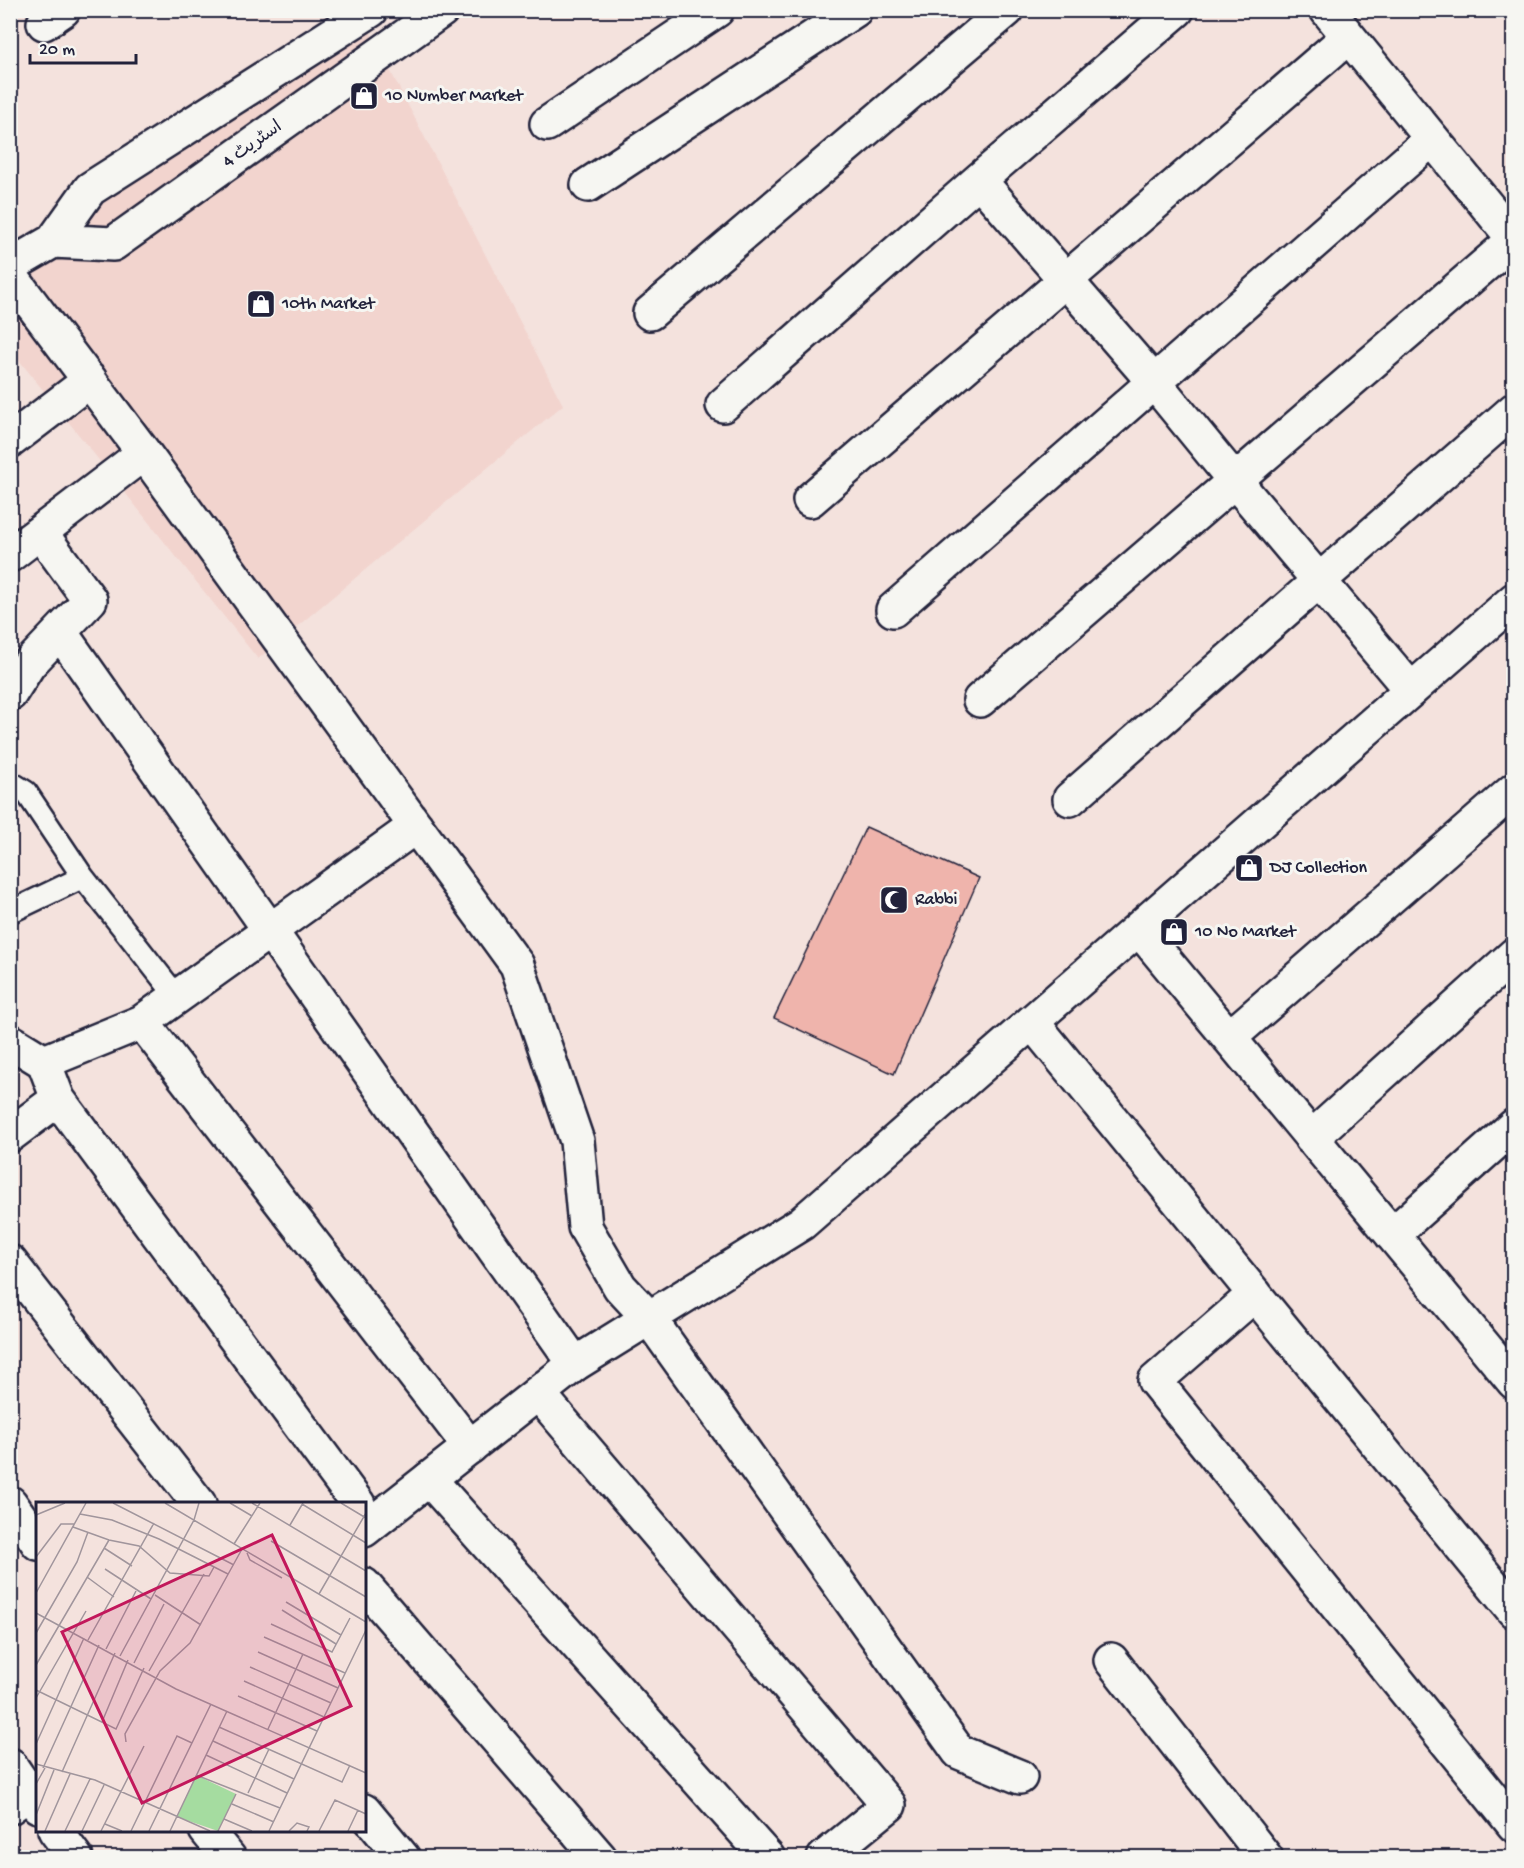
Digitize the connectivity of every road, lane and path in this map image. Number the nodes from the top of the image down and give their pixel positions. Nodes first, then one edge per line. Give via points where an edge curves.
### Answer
1 (371, 10) edge
2 (442, 10) edge
3 (717, 10) edge
4 (855, 10) edge
5 (1007, 10) edge
6 (1177, 10) edge
7 (1327, 10) edge
8 (1348, 37) junction
9 (547, 123) dead end
10 (1432, 139) junction
11 (979, 180) junction
12 (588, 185) dead end
13 (1514, 239) edge
14 (53, 240) junction
15 (10, 266) edge
16 (10, 274) edge
17 (1065, 279) junction
18 (650, 314) dead end
19 (90, 380) junction
20 (1154, 381) junction
21 (723, 405) dead end
22 (1514, 410) edge
23 (10, 441) edge
24 (144, 453) junction
25 (1235, 481) junction
26 (810, 500) dead end
27 (40, 532) junction
28 (10, 555) edge
29 (1318, 581) junction
30 (1514, 600) edge
31 (893, 609) dead end
32 (60, 632) junction
33 (1411, 690) junction
34 (10, 694) edge
35 (980, 700) dead end
36 (10, 782) edge
37 (1514, 789) edge
38 (1070, 799) dead end
39 (416, 826) junction
40 (83, 877) junction
41 (10, 912) edge
42 (1139, 929) junction
43 (270, 931) junction
44 (1514, 955) edge
45 (177, 998) junction
46 (142, 1022) junction
47 (1032, 1022) junction
48 (1229, 1038) junction
49 (10, 1041) edge
50 (44, 1062) junction
51 (58, 1099) junction
52 (1514, 1126) edge
53 (10, 1135) edge
54 (1311, 1138) junction
55 (1392, 1235) junction
56 (10, 1262) edge
57 (1255, 1294) junction
58 (649, 1318) junction
59 (575, 1364) junction
60 (1511, 1374) edge
61 (538, 1393) junction
62 (470, 1447) junction
63 (429, 1479) junction
64 (198, 1502) edge
65 (354, 1502) edge
66 (10, 1503) edge
67 (366, 1516) edge
68 (36, 1540) edge
69 (366, 1587) edge
70 (1514, 1611) edge
71 (1111, 1660) dead end
72 (10, 1765) edge
73 (1020, 1777) dead end
74 (28, 1798) edge
75 (366, 1813) edge
76 (1514, 1825) edge
77 (56, 1832) edge
78 (208, 1832) edge
79 (75, 1857) edge
80 (229, 1857) edge
81 (403, 1857) edge
82 (600, 1857) edge
83 (768, 1857) edge
84 (824, 1857) edge
85 (1266, 1857) edge

1 - 14 street via 90,189
2 - 14 street, اسٹریٹ 4 via 113,244
3 - 9 street
4 - 12 street
5 - 18 street
6 - 11 street
7 - 8 street
8 - 10 street
8 - 17 street
10 - 13 street
10 - 20 street
11 - 17 street
11 - 21 street
13 - 25 street
14 - 15 street
16 - 19 street
17 - 20 street
17 - 26 street
19 - 23 street
19 - 24 street
20 - 25 street
20 - 31 street
22 - 29 street
24 - 27 street
24 - 39 street
25 - 29 street
25 - 35 street
27 - 28 street
27 - 32 street via 90,600
29 - 33 street
29 - 38 street
30 - 33 street
32 - 34 street via 29,664
32 - 43 street
33 - 42 street
36 - 40 lane via 26,792
37 - 48 street
39 - 43 street
39 - 58 street via 517,965 577,1140 585,1227 620,1287
40 - 41 lane
40 - 45 lane
42 - 47 street
42 - 48 street
43 - 45 street
43 - 59 street
44 - 54 street
45 - 46 street
46 - 50 street
46 - 62 street
47 - 57 street
47 - 58 street via 802,1222
48 - 54 street
49 - 50 street
50 - 51 street
51 - 53 street
51 - 65 street
52 - 55 street
54 - 55 street
55 - 60 street
56 - 64 street
57 - 70 street
57 - 76 street via 1155,1381
58 - 59 street
58 - 73 street via 959,1752
59 - 61 street
61 - 62 street
61 - 84 street via 889,1805
62 - 63 street
63 - 67 street
63 - 83 street
66 - 68 street
69 - 82 street
71 - 85 street
72 - 74 street
75 - 81 street
77 - 79 street
78 - 80 street

